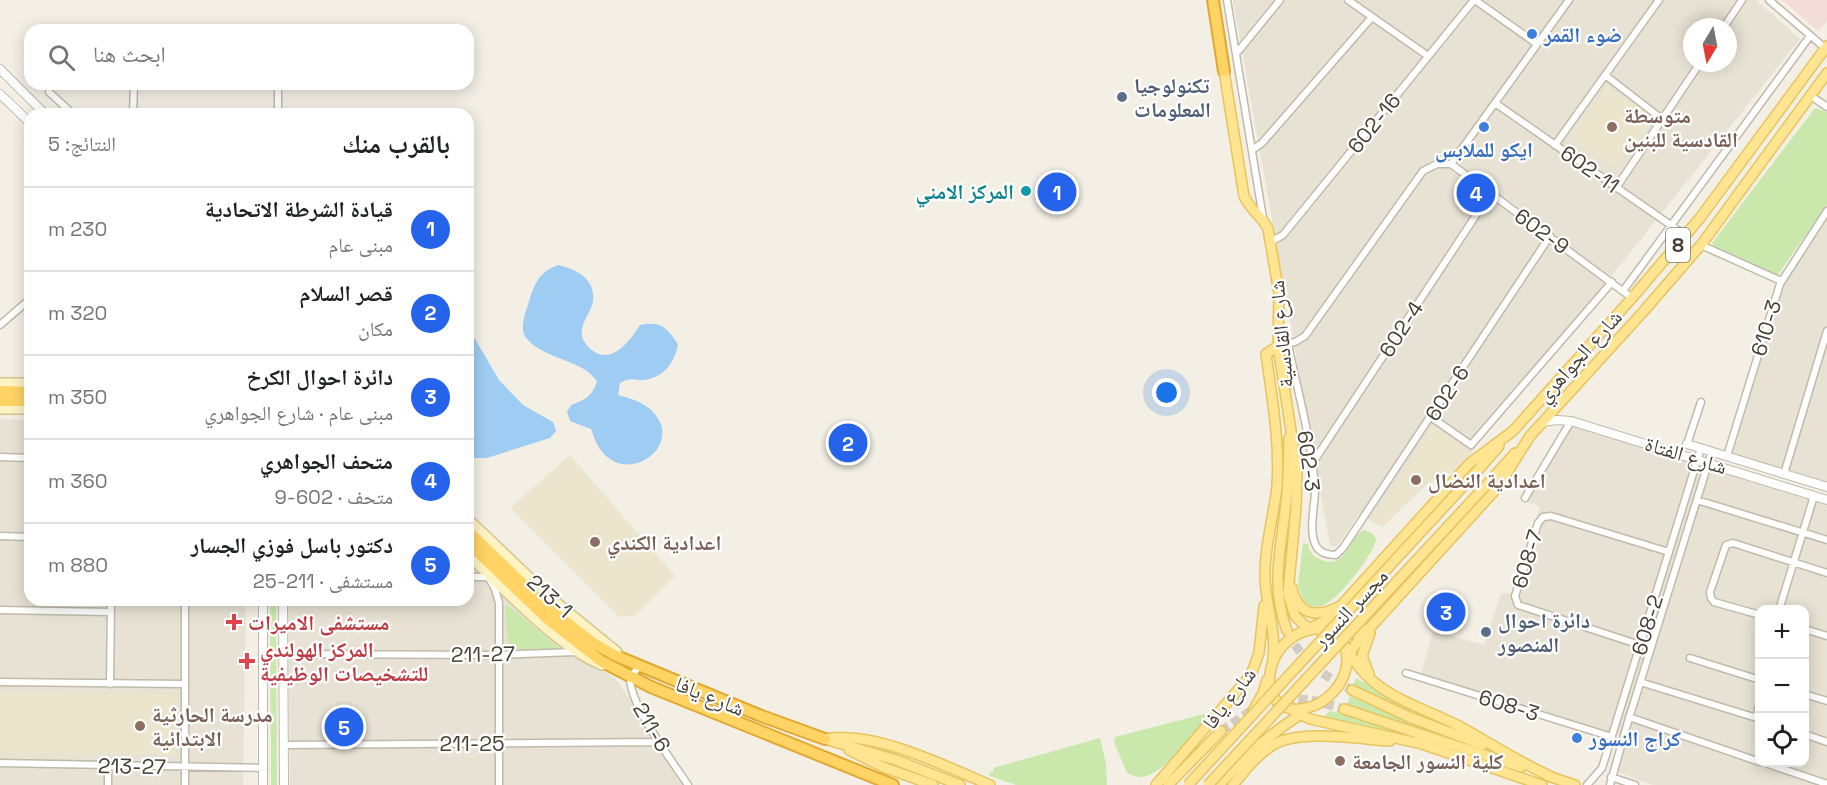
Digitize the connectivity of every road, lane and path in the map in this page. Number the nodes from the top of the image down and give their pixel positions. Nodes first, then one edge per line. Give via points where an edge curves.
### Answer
1 (1213, 0) edge
2 (1227, 0) edge
3 (1280, 0) edge
4 (1348, 0) edge
5 (1474, 0) edge
6 (1569, 0) edge
7 (1659, 0) edge
8 (1743, 0) edge
9 (1769, 0) edge
10 (1372, 16) junction
11 (1730, 18) edge
12 (1810, 36) junction
13 (1537, 44) junction
14 (1826, 47) edge
15 (1236, 54) junction
16 (1428, 56) junction
17 (0, 69) edge
18 (1224, 71) joint
19 (1694, 72) edge
20 (1827, 73) edge
21 (1605, 75) junction
22 (134, 90) edge
23 (278, 90) edge
24 (49, 92) dead end
25 (0, 94) edge
26 (1811, 96) junction
27 (1495, 103) junction
28 (36, 105) junction
29 (1827, 107) edge
30 (34, 108) edge
31 (39, 108) edge
32 (66, 108) edge
33 (133, 108) edge
34 (278, 108) edge
35 (24, 117) edge
36 (1662, 119) junction
37 (1555, 145) junction
38 (1252, 150) junction
39 (1451, 164) junction
40 (1616, 188) junction
41 (1490, 194) junction
42 (1827, 211) edge
43 (1263, 220) junction
44 (1671, 225) junction
45 (1685, 236) junction
46 (1550, 237) junction
47 (1270, 242) junction
48 (1701, 245) junction
49 (1781, 281) junction
50 (1612, 282) junction
51 (1623, 291) junction
52 (1632, 298) junction
53 (24, 304) edge
54 (0, 325) edge
55 (1827, 331) edge
56 (1283, 345) junction
57 (0, 383) edge
58 (24, 383) edge
59 (0, 391) edge
60 (24, 392) edge
61 (0, 400) edge
62 (24, 401) edge
63 (1701, 402) dead end
64 (0, 409) edge
65 (24, 410) edge
66 (1289, 415) junction
67 (1431, 417) junction
68 (1571, 421) junction
69 (1543, 422) junction
70 (1513, 431) junction
71 (1530, 436) junction
72 (1687, 444) joint
73 (1701, 448) junction
74 (1712, 451) junction
75 (1727, 456) junction
76 (0, 457) edge
77 (24, 458) edge
78 (1698, 459) junction
79 (1708, 462) junction
80 (1312, 464) junction
81 (1784, 474) junction
82 (1827, 487) edge
83 (1814, 496) junction
84 (1525, 498) dead end
85 (1697, 500) junction
86 (1827, 500) edge
87 (474, 525) edge
88 (1803, 532) junction
89 (0, 536) edge
90 (24, 537) edge
91 (474, 537) edge
92 (1827, 540) edge
93 (1343, 548) joint
94 (474, 549) edge
95 (1669, 552) junction
96 (474, 561) edge
97 (1793, 562) junction
98 (482, 568) junction
99 (1290, 568) junction
100 (1827, 573) edge
101 (474, 577) edge
102 (488, 577) junction
103 (1266, 595) junction
104 (1344, 604) junction
105 (1780, 605) edge
106 (110, 606) edge
107 (185, 606) edge
108 (263, 606) edge
109 (283, 606) edge
110 (0, 610) edge
111 (110, 612) junction
112 (1755, 614) edge
113 (1374, 625) junction
114 (1312, 629) junction
115 (1287, 630) tunnel mouth
116 (1809, 631) edge
117 (1827, 636) edge
118 (1344, 645) junction
119 (1640, 645) junction
120 (575, 652) junction
121 (284, 654) junction
122 (498, 655) junction
123 (1350, 655) junction
124 (1690, 658) dead end
125 (1273, 659) junction
126 (1347, 665) junction
127 (639, 667) junction
128 (1406, 673) dead end
129 (1268, 675) junction
130 (627, 676) junction
131 (1755, 678) edge
132 (0, 682) edge
133 (1640, 682) junction
134 (1375, 683) junction
135 (110, 684) junction
136 (185, 684) junction
137 (1352, 690) tunnel mouth
138 (1809, 696) edge
139 (1827, 701) edge
140 (1320, 703) junction
141 (1281, 704) junction
142 (1344, 709) tunnel mouth
143 (1300, 715) junction
144 (1629, 717) junction
145 (1755, 718) edge
146 (1617, 721) junction
147 (1332, 724) junction
148 (1627, 725) junction
149 (1278, 730) junction
150 (1221, 731) tunnel mouth
151 (1809, 736) edge
152 (1612, 737) junction
153 (1289, 738) junction
154 (825, 739) junction
155 (1827, 741) edge
156 (659, 742) junction
157 (499, 743) junction
158 (837, 743) junction
159 (1422, 744) junction
160 (284, 745) junction
161 (1262, 746) junction
162 (1507, 755) junction
163 (1755, 760) edge
164 (1245, 761) junction
165 (0, 764) edge
166 (108, 765) junction
167 (185, 766) junction
168 (1776, 767) edge
169 (264, 768) junction
170 (1552, 777) junction
171 (1611, 777) junction
172 (1827, 784) edge
173 (108, 785) edge
174 (185, 785) edge
175 (264, 785) edge
176 (284, 785) edge
177 (499, 785) edge
178 (688, 785) edge
179 (893, 785) edge
180 (933, 785) edge
181 (960, 785) edge
182 (990, 785) edge
183 (1156, 785) edge
184 (1168, 785) edge
185 (1183, 785) edge
186 (1188, 785) edge
187 (1208, 785) edge
188 (1219, 785) edge
189 (1233, 785) edge
190 (1542, 785) edge
191 (1575, 785) edge
192 (1587, 785) edge
193 (1610, 785) edge
194 (1635, 785) edge

1 - 18 highway
2 - 15 street
3 - 15 street
4 - 10 street
5 - 13 street
5 - 16 street, 602-16
6 - 13 street
7 - 21 street
8 - 11 street
9 - 12 street
10 - 16 street
10 - 38 street
12 - 14 street
12 - 44 street
13 - 27 street
14 - 45 main road, شارع الجواهري / 8
15 - 38 street
16 - 47 street, 602-16 via 1283,235
17 - 28 street
18 - 43 main road, شارع القادسية via 1244,196
19 - 36 street
20 - 26 main road, شارع الجواهري / 8
21 - 36 street
21 - 37 street
22 - 33 street
23 - 34 street
24 - 32 street
25 - 35 street
26 - 29 street
26 - 48 main road, شارع الجواهري / 8
27 - 37 street, 602-11
27 - 39 street
28 - 30 street
28 - 31 street
36 - 40 street
37 - 40 street, 602-11
38 - 43 street
39 - 41 street, 602-9
39 - 56 street via 1437,164 1423,171 1305,336
40 - 44 street, 602-11
41 - 46 street, 602-9
41 - 80 street, 602-4
42 - 49 street, 610-3
43 - 47 main road, شارع القادسية
44 - 45 street, 602-11
44 - 51 street
45 - 52 main road, شارع الجواهري / 8
46 - 50 street, 602-9
46 - 67 street, 602-6
47 - 56 main road, شارع القادسية
48 - 49 street
48 - 69 main road, شارع الجواهري / 8
49 - 75 street, 610-3
50 - 51 street, 602-9
50 - 67 street via 1472,445
51 - 52 street, 602-9
52 - 70 main road, شارع الجواهري / 8
53 - 54 street
55 - 81 street
56 - 66 main road, شارع القادسية
56 - 80 street, 602-3
56 - 103 main road, شارع القادسية via 1266,354 1278,470 1266,557
57 - 58 main road
59 - 60 highway
61 - 62 highway
63 - 72 street
64 - 65 main road
66 - 99 main road, شارع القادسية via 1297,470
66 - 115 main road via 1288,481 1276,584
67 - 93 street, 602-6
68 - 69 street, شارع الفتاة
68 - 78 street, شارع الفتاة
68 - 84 street, 608-7
69 - 71 main road, شارع الجواهري / 8
70 - 104 main road, شارع الجواهري / 8 via 1470,463
70 - 186 main road, مجسر النسور, bridge
71 - 113 main road, شارع الجواهري / 8 via 1498,487
71 - 187 main road, مجسر النسور, bridge
72 - 73 street, شارع الفتاة
73 - 74 street, شارع الفتاة
73 - 78 street, 608-2
74 - 75 street, شارع الفتاة
74 - 79 street, 608-2
75 - 81 street, شارع الفتاة
76 - 77 street
78 - 79 street, شارع الفتاة
78 - 95 street, 608-2
79 - 83 street, شارع الفتاة
79 - 85 street, 608-2
80 - 93 street, 602-3 via 1317,548 1330,555
81 - 82 street, شارع الفتاة
83 - 86 street, شارع الفتاة
83 - 88 street
85 - 88 street
85 - 133 street, 608-2
87 - 127 main road, 213-1 via 552,599
88 - 92 street
88 - 97 street
89 - 90 street
91 - 127 highway, شارع يافا via 570,627 614,656
94 - 130 highway, شارع يافا via 546,618
95 - 119 street, 608-2
95 - 119 street, 608-7 via 1548,516 1539,521 1534,534 1515,596 1518,605
96 - 98 main road
97 - 100 street
97 - 105 street
97 - 112 street via 1733,543 1725,547 1711,598
98 - 102 street
98 - 120 main road
99 - 104 main road via 1295,598 1306,611 1325,613
99 - 114 main road, شارع القادسية via 1287,586 1292,611 1298,621
101 - 102 street
102 - 122 street via 499,603
103 - 125 main road, شارع القادسية via 1274,635
103 - 183 main road, شارع يافا via 1260,653 1251,675
104 - 113 main road via 1336,620 1346,633 1359,633
104 - 114 main road, شارع الجواهري / 8
106 - 111 street
107 - 136 street
108 - 169 street
109 - 121 street
110 - 111 street
111 - 135 street
113 - 123 main road, شارع الجواهري / 8
113 - 134 main road via 1362,656
114 - 118 main road via 1334,634
114 - 125 main road via 1282,646
116 - 117 street
118 - 123 main road
118 - 126 main road
119 - 146 street, 608-2
120 - 122 street, 211-27
120 - 130 main road
121 - 122 street, 211-27
121 - 160 street
122 - 157 street
123 - 126 main road, شارع الجواهري / 8
123 - 134 main road
124 - 131 street
125 - 129 main road
126 - 140 main road via 1342,680
127 - 130 street, 211-6
127 - 154 highway, شارع يافا
128 - 152 street, 608-3
129 - 141 main road via 1271,693
129 - 185 main road via 1251,712
130 - 156 street, 211-6
130 - 179 highway, شارع يافا
132 - 135 street
133 - 144 street, 608-2
133 - 145 street
134 - 162 main road
135 - 136 street
136 - 167 street
137 - 162 main road
138 - 139 street
140 - 141 main road via 1298,709
140 - 143 main road
141 - 143 main road
142 - 170 main road
143 - 147 main road
143 - 149 main road
144 - 148 street, 608-2
144 - 163 street
146 - 148 street
146 - 152 street, 608-2
147 - 149 main road via 1293,722
147 - 159 main road
148 - 171 street, 608-2
149 - 161 main road
149 - 164 main road
150 - 184 main road
151 - 155 street
152 - 192 street, 608-2 via 1602,768
153 - 159 main road via 1314,736
153 - 161 main road
153 - 164 main road
154 - 158 main road
154 - 182 main road, شارع يافا via 854,737 908,752
156 - 157 street, 211-25
156 - 178 street, 211-6
157 - 160 street, 211-25
157 - 177 street
158 - 180 main road via 870,761
158 - 181 main road
159 - 190 main road
160 - 176 street
161 - 164 main road
162 - 170 main road
164 - 188 main road
164 - 189 main road
165 - 166 street, 213-27
166 - 167 street, 213-27
166 - 173 street
167 - 169 street, 213-27
167 - 174 street
168 - 172 street
169 - 175 street
170 - 191 main road
171 - 193 street, 608-2
171 - 194 street

